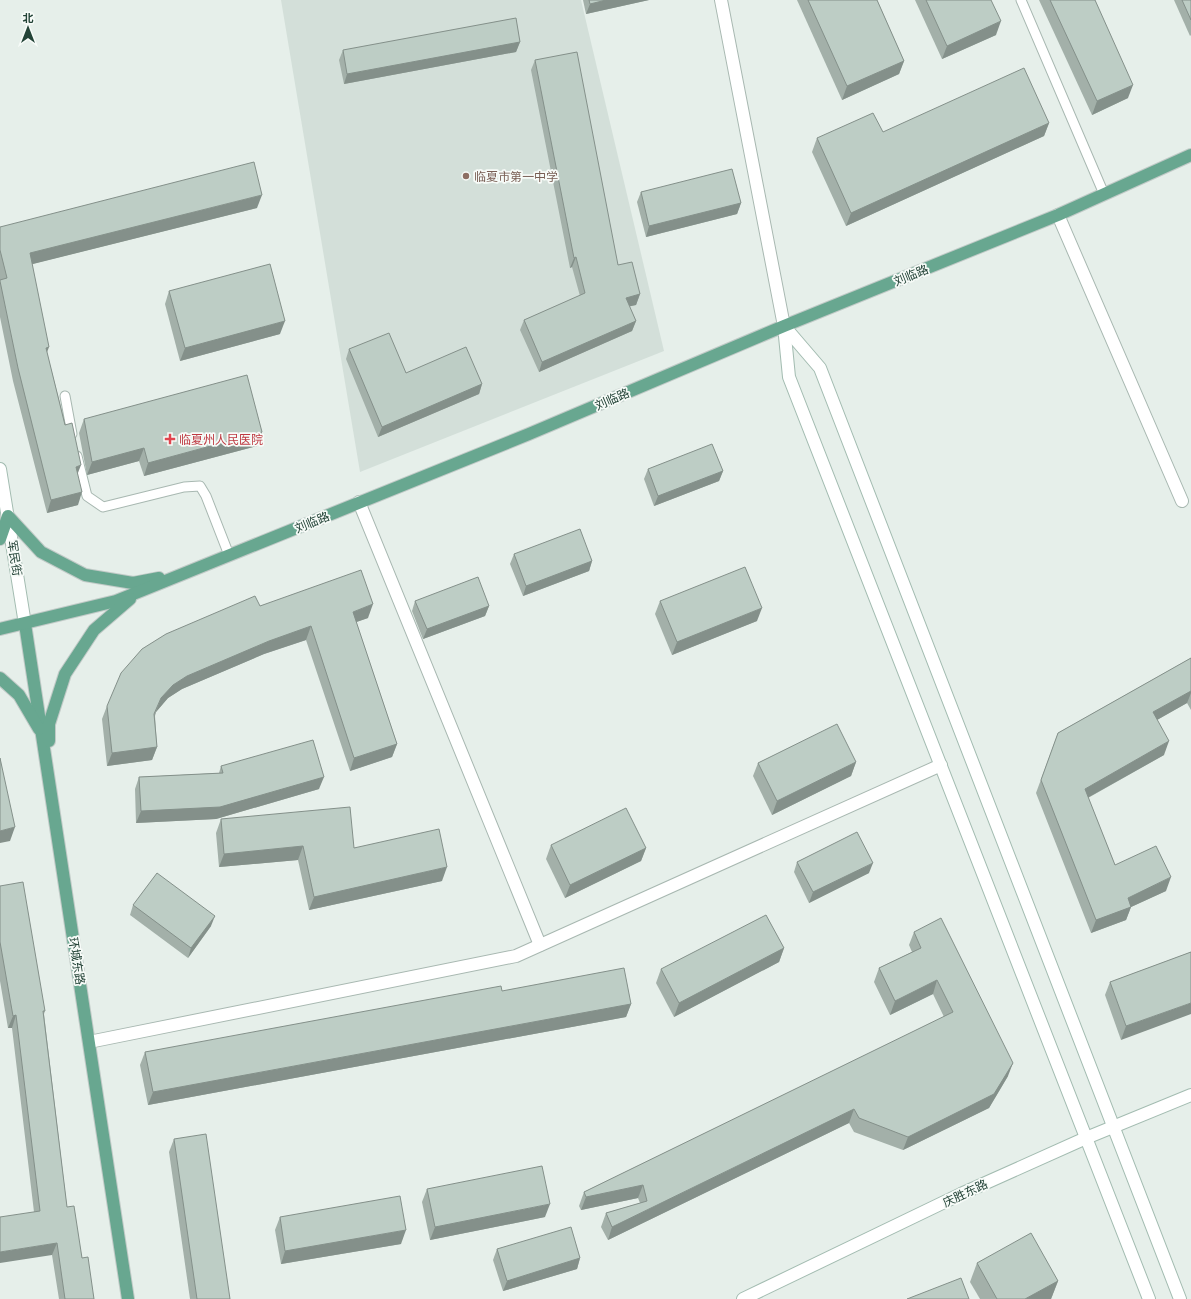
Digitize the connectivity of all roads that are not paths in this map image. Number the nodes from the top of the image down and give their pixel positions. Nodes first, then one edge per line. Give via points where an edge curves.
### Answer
1 (721, 0) edge
2 (1021, 0) edge
3 (1191, 155) edge
4 (1104, 194) junction
5 (1058, 215) junction
6 (784, 326) junction
7 (64, 396) dead end
8 (0, 469) edge
9 (1182, 500) dead end
10 (359, 502) junction
11 (8, 516) junction
12 (0, 538) edge
13 (229, 556) junction
14 (182, 575) junction
15 (25, 624) junction
16 (0, 629) edge
17 (0, 678) edge
18 (941, 764) junction
19 (48, 776) junction
20 (540, 945) junction
21 (89, 1042) junction
22 (1191, 1095) edge
23 (1112, 1128) junction
24 (1086, 1138) junction
25 (128, 1299) edge
26 (743, 1299) edge
27 (1149, 1299) edge
28 (1180, 1299) edge

1 - 6 main road
2 - 4 lane
3 - 4 main road, 刘临路
4 - 5 main road, 刘临路
5 - 6 main road, 刘临路
5 - 9 main road
6 - 10 main road, 刘临路 via 529,434
6 - 18 main road via 789,377
6 - 23 main road via 820,368
7 - 13 lane via 87,496 103,506 184,487 200,486
8 - 11 main road, 军民街
10 - 13 main road, 刘临路
10 - 20 main road
11 - 12 main road
11 - 14 main road via 41,552 85,575 133,583
11 - 15 main road, 军民街
13 - 14 main road, 刘临路
14 - 15 main road, 刘临路 via 116,601
14 - 19 main road via 134,596 94,630 65,674 49,724
15 - 16 main road, 刘临路
15 - 19 main road, 环城东路
17 - 19 main road via 19,695 41,733
18 - 20 main road
18 - 24 main road
19 - 21 main road, 环城东路
20 - 21 main road via 516,956
21 - 25 main road, 环城东路
22 - 23 main road, 庆胜东路
23 - 24 main road, 庆胜东路
23 - 28 main road
24 - 26 main road, 庆胜东路 via 961,1194
24 - 27 main road

